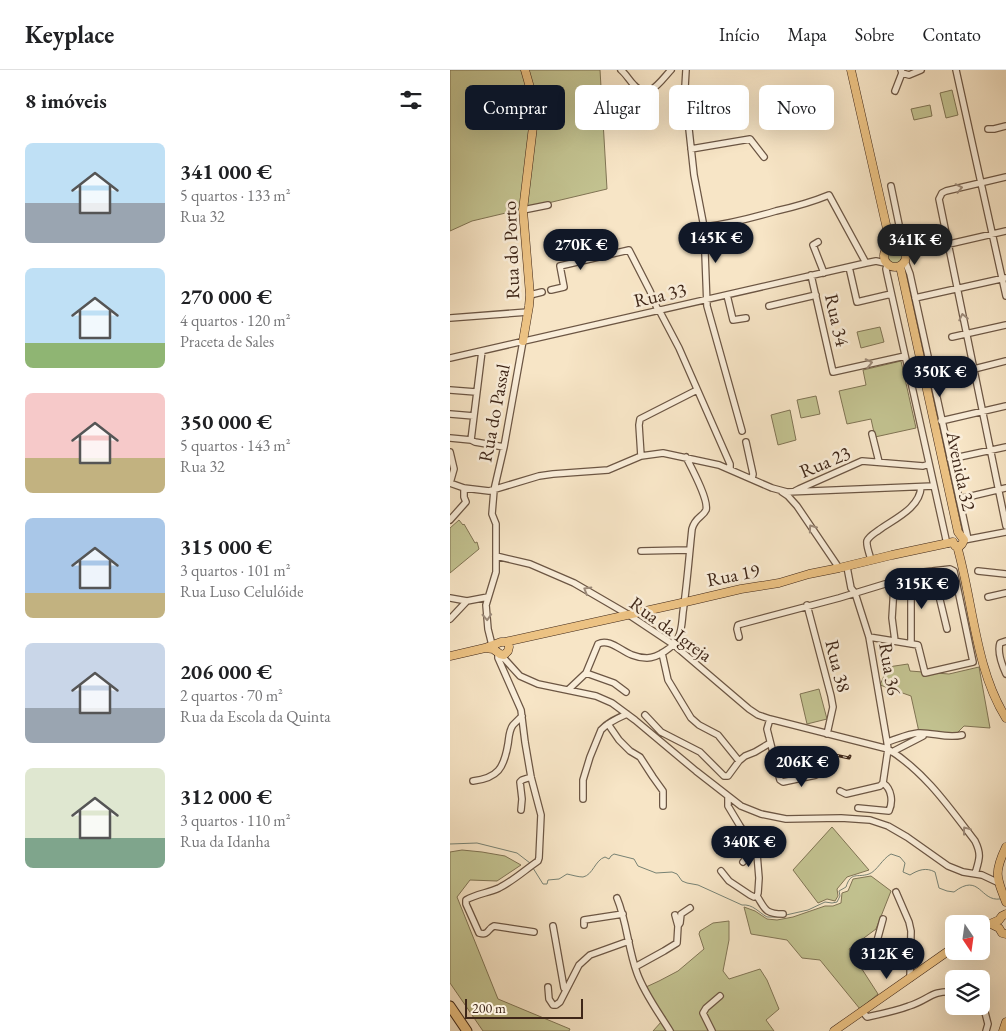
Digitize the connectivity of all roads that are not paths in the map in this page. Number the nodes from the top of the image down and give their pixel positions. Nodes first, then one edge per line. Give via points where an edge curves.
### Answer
1 (525, 70) edge
2 (621, 70) edge
3 (671, 70) edge
4 (686, 70) edge
5 (851, 70) edge
6 (856, 70) edge
7 (921, 70) edge
8 (956, 70) edge
9 (902, 72) edge
10 (629, 73) edge
11 (895, 92) dead end
12 (1006, 126) edge
13 (988, 129) dead end
14 (691, 149) junction
15 (764, 157) dead end
16 (1006, 177) edge
17 (980, 184) junction
18 (891, 186) dead end
19 (548, 205) dead end
20 (523, 210) junction
21 (704, 227) junction
22 (1006, 231) edge
23 (992, 234) junction
24 (818, 242) dead end
25 (948, 244) junction
26 (884, 254) junction
27 (899, 255) junction
28 (876, 261) junction
29 (866, 263) junction
30 (886, 264) junction
31 (849, 267) junction
32 (824, 273) junction
33 (811, 276) junction
34 (1004, 278) edge
35 (956, 289) junction
36 (551, 290) dead end
37 (542, 292) dead end
38 (891, 294) junction
39 (530, 295) junction
40 (727, 295) junction
41 (816, 295) junction
42 (1006, 296) edge
43 (915, 298) junction
44 (706, 300) junction
45 (769, 306) dead end
46 (659, 310) junction
47 (528, 312) junction
48 (450, 318) edge
49 (746, 318) dead end
50 (1006, 325) edge
51 (966, 334) junction
52 (952, 337) dead end
53 (523, 341) junction
54 (482, 351) junction
55 (905, 356) junction
56 (450, 358) edge
57 (1006, 362) edge
58 (974, 369) junction
59 (450, 390) edge
60 (697, 390) junction
61 (476, 392) junction
62 (1006, 406) edge
63 (982, 412) junction
64 (450, 414) edge
65 (474, 416) junction
66 (942, 421) junction
67 (742, 431) dead end
68 (872, 434) dead end
69 (450, 438) edge
70 (471, 440) junction
71 (746, 442) dead end
72 (504, 447) junction
73 (1006, 447) edge
74 (990, 451) junction
75 (450, 452) edge
76 (642, 456) junction
77 (686, 457) junction
78 (950, 460) junction
79 (879, 462) junction
80 (695, 463) junction
81 (929, 464) junction
82 (730, 469) junction
83 (694, 473) junction
84 (752, 479) junction
85 (450, 483) edge
86 (934, 486) junction
87 (464, 488) junction
88 (921, 488) junction
89 (1006, 488) edge
90 (494, 490) junction
91 (999, 490) junction
92 (782, 492) junction
93 (794, 492) junction
94 (806, 492) junction
95 (959, 499) junction
96 (797, 506) junction
97 (450, 520) edge
98 (1006, 526) edge
99 (1006, 532) edge
100 (958, 541) junction
101 (689, 550) junction
102 (642, 551) dead end
103 (496, 556) junction
104 (871, 560) junction
105 (843, 568) junction
106 (933, 571) junction
107 (978, 572) dead end
108 (1006, 574) edge
109 (911, 576) junction
110 (893, 582) junction
111 (854, 593) junction
112 (1006, 593) edge
113 (488, 597) junction
114 (988, 597) dead end
115 (450, 598) edge
116 (468, 601) junction
117 (685, 602) junction
118 (808, 605) junction
119 (629, 615) junction
120 (450, 619) edge
121 (947, 629) dead end
122 (739, 637) dead end
123 (869, 637) junction
124 (668, 641) junction
125 (895, 641) junction
126 (1006, 641) edge
127 (911, 644) junction
128 (674, 645) junction
129 (499, 648) junction
130 (662, 653) junction
131 (450, 656) edge
132 (586, 673) junction
133 (1006, 674) edge
134 (520, 676) junction
135 (510, 684) junction
136 (568, 690) junction
137 (626, 692) dead end
138 (627, 714) junction
139 (522, 716) junction
140 (645, 716) dead end
141 (1006, 718) edge
142 (770, 719) junction
143 (608, 724) junction
144 (827, 734) junction
145 (962, 735) dead end
146 (923, 736) dead end
147 (770, 742) junction
148 (887, 742) junction
149 (890, 750) junction
150 (739, 761) junction
151 (822, 771) dead end
152 (531, 777) junction
153 (473, 781) dead end
154 (883, 783) junction
155 (840, 791) dead end
156 (728, 797) junction
157 (582, 799) dead end
158 (664, 806) dead end
159 (858, 808) dead end
160 (521, 810) dead end
161 (781, 841) dead end
162 (754, 846) junction
163 (1006, 847) edge
164 (743, 862) dead end
165 (721, 871) dead end
166 (997, 872) junction
167 (978, 875) junction
168 (1000, 886) junction
169 (896, 892) dead end
170 (757, 896) junction
171 (617, 898) dead end
172 (1006, 902) edge
173 (690, 908) dead end
174 (623, 914) junction
175 (782, 914) dead end
176 (675, 915) dead end
177 (883, 919) dead end
178 (1001, 919) edge
179 (584, 925) dead end
180 (553, 926) dead end
181 (678, 926) junction
182 (534, 932) dead end
183 (1006, 934) edge
184 (629, 941) junction
185 (945, 953) edge
186 (910, 956) junction
187 (635, 967) junction
188 (910, 978) junction
189 (548, 988) dead end
190 (566, 990) junction
191 (945, 992) edge
192 (720, 996) dead end
193 (450, 1006) edge
194 (862, 1011) junction
195 (986, 1015) edge
196 (450, 1016) edge
197 (1006, 1022) edge
198 (460, 1031) edge
199 (467, 1031) edge
200 (670, 1031) edge
201 (712, 1031) edge
202 (834, 1031) edge
203 (986, 1031) edge
204 (1003, 1031) edge

1 - 20 main road, Rua do Porto via 535,110
2 - 10 street
3 - 10 street via 649,91 638,89
4 - 14 street via 684,104
5 - 27 main road, Avenida 32 via 890,242
6 - 27 main road, Avenida 32
7 - 9 street via 909,74
8 - 17 street
9 - 11 street
12 - 13 street
14 - 15 street via 750,139
14 - 21 street
16 - 17 street
17 - 23 street
25 -> 17 street via 940,196 946,191
18 - 27 street via 903,244
19 - 20 street
20 - 39 main road, Rua do Porto
21 - 29 street via 757,217 829,195
21 - 44 street
22 - 23 street
23 - 25 street
23 - 34 street
24 - 32 street via 812,244
25 - 27 street
25 - 35 street
26 - 27 main road
26 - 28 street, Rua 33
26 - 30 main road
27 - 30 main road
27 - 43 street via 908,265
27 - 100 main road, Avenida 32
28 - 29 street, Rua 33
28 - 30 street, Rua 33
29 - 31 street, Rua 33
30 - 38 street
31 - 32 street, Rua 33
31 - 38 street via 857,302
32 - 33 street, Rua 33
33 - 40 street, Rua 33
33 - 41 street, Rua 34
34 - 35 street
34 - 42 street
35 - 43 street
51 -> 35 street
36 - 46 street via 564,287 560,266 628,250
37 - 39 street
38 - 55 street
39 - 47 main road, Rua do Porto
40 - 44 street, Rua 33
40 - 49 street via 733,320
41 - 45 street
41 -> 55 street, Rua 34 via 833,372
43 - 66 street
44 - 46 street, Rua 33
44 - 67 street
46 - 53 street, Rua 33
46 - 60 street
47 - 48 street
47 - 53 main road, Rua do Porto
50 - 51 street
51 - 52 street
51 - 58 street
53 - 54 street, Rua 33
53 - 72 street, Rua do Passal
54 - 56 street, Rua 33
54 - 61 street
55 - 81 street
57 - 58 street
58 - 63 street
59 - 61 street
60 - 76 street via 640,418
60 - 82 street
61 - 65 street
62 - 63 street
63 - 66 street
63 - 74 street
64 - 65 street
65 - 70 street
66 - 78 street
68 - 79 street
69 - 70 street
70 - 72 street
71 - 84 street
72 - 90 street, Rua do Passal
73 - 74 street
74 - 78 street
74 - 91 street
75 - 85 street via 454,469
76 - 77 street via 663,453
76 - 90 street via 608,470 538,476
77 - 80 street
77 - 83 street
78 - 95 street
79 - 81 street, Rua 23
79 - 93 street, Rua 23 via 862,461
80 - 82 street via 702,461
80 - 83 street
81 - 86 street
82 - 84 street
83 - 101 street via 706,511 693,524
84 - 92 street
85 - 87 street
86 - 88 street
86 - 100 street
87 - 90 street
87 - 97 street via 466,502
88 - 94 street
88 - 104 street via 921,494 909,509 870,537
89 - 91 street
90 - 103 street via 492,514 496,524
91 - 95 street
91 - 98 street
92 - 93 street
92 - 96 street, Rua 36
93 - 94 street
94 - 96 street via 798,496
95 - 100 street
105 -> 96 street, Rua 36
99 - 100 street, Rua 19
100 - 104 main road, Rua 19
100 - 141 main road, Avenida 32 via 986,675
101 - 102 street
101 - 117 street
103 - 113 street via 496,572
119 -> 103 street, Rua da Igreja via 574,582 530,564
104 - 105 main road, Rua 19
105 - 111 street, Rua 36
105 - 117 main road, Rua 19
106 - 109 street
106 - 121 street
106 - 127 street via 952,570 973,662 925,673 918,645
107 - 108 street
109 - 110 street
109 - 127 street
110 - 111 street
110 - 125 street
111 - 118 street
111 - 123 street, Rua 36
112 - 114 street
113 - 116 street
113 -> 129 street via 487,621
115 - 116 street
116 - 120 street
117 - 119 main road, Rua 19
117 - 128 street via 680,634
118 - 122 street via 738,625
118 - 144 street, Rua 38 via 833,707
119 - 124 street, Rua da Igreja
119 - 129 main road, Rua 19 via 519,639
123 - 125 street
123 - 148 street, Rua 36
124 - 128 street, Rua da Igreja
124 - 130 street
125 - 127 street
126 - 133 street via 1000,643 999,648
128 - 130 street
128 - 142 street, Rua da Igreja via 740,702
129 - 131 main road, Rua 19
129 - 134 street
129 - 135 street via 498,658
130 - 132 street via 642,658 600,642
130 - 150 street via 668,680 691,718 718,735
132 - 136 street
132 - 137 street via 614,683
134 - 135 street
134 - 136 street via 538,684
135 - 139 street
136 - 138 street via 596,696
138 - 143 street
138 - 156 street
139 - 152 street
139 - 153 street via 510,732 500,770 483,780
140 - 150 street via 661,732 700,752 724,776 728,776
142 - 144 street, Rua da Igreja
142 - 147 street via 767,729
143 - 157 street via 601,730 590,757 583,780
143 - 158 street via 619,740 640,757 663,791
144 - 149 street, Rua da Igreja
145 - 148 street via 919,733
146 - 149 street
147 - 150 street
147 - 151 street via 783,782
148 - 149 street, Rua 36
149 - 154 street, Rua 36
167 -> 149 street via 980,850 937,792
152 - 160 street via 520,782
152 - 182 street via 541,815 538,861 498,888 469,898 466,904 479,933 486,933 494,926
154 - 155 street via 846,794
154 - 159 street via 891,797 889,811
156 - 162 street via 728,806
156 - 167 street via 761,814 786,819 870,820 907,837 948,866
161 - 162 street
162 - 164 street
162 - 170 street via 759,868
163 - 166 main road
165 - 170 street via 729,881
166 - 167 street
166 - 168 main road
167 - 168 street
168 - 172 main road
169 - 186 street via 911,931
170 - 175 street via 766,911
171 - 174 street
173 - 181 street via 681,914
174 - 179 street via 584,920
174 - 184 street
176 - 181 street
177 - 186 street via 877,941 880,948
178 - 183 main road via 1002,933
180 - 190 street
181 - 187 street via 677,942
184 - 187 street
184 - 190 street via 590,955 579,965
185 - 188 main road
186 - 188 street
187 - 200 street
188 - 194 main road
189 - 190 street via 553,1005 560,1002
191 - 194 street via 932,994 908,1007 867,1017
192 - 201 street via 703,1013
193 - 199 highway
194 - 202 main road
195 - 203 street
196 - 198 highway
197 - 204 main road

